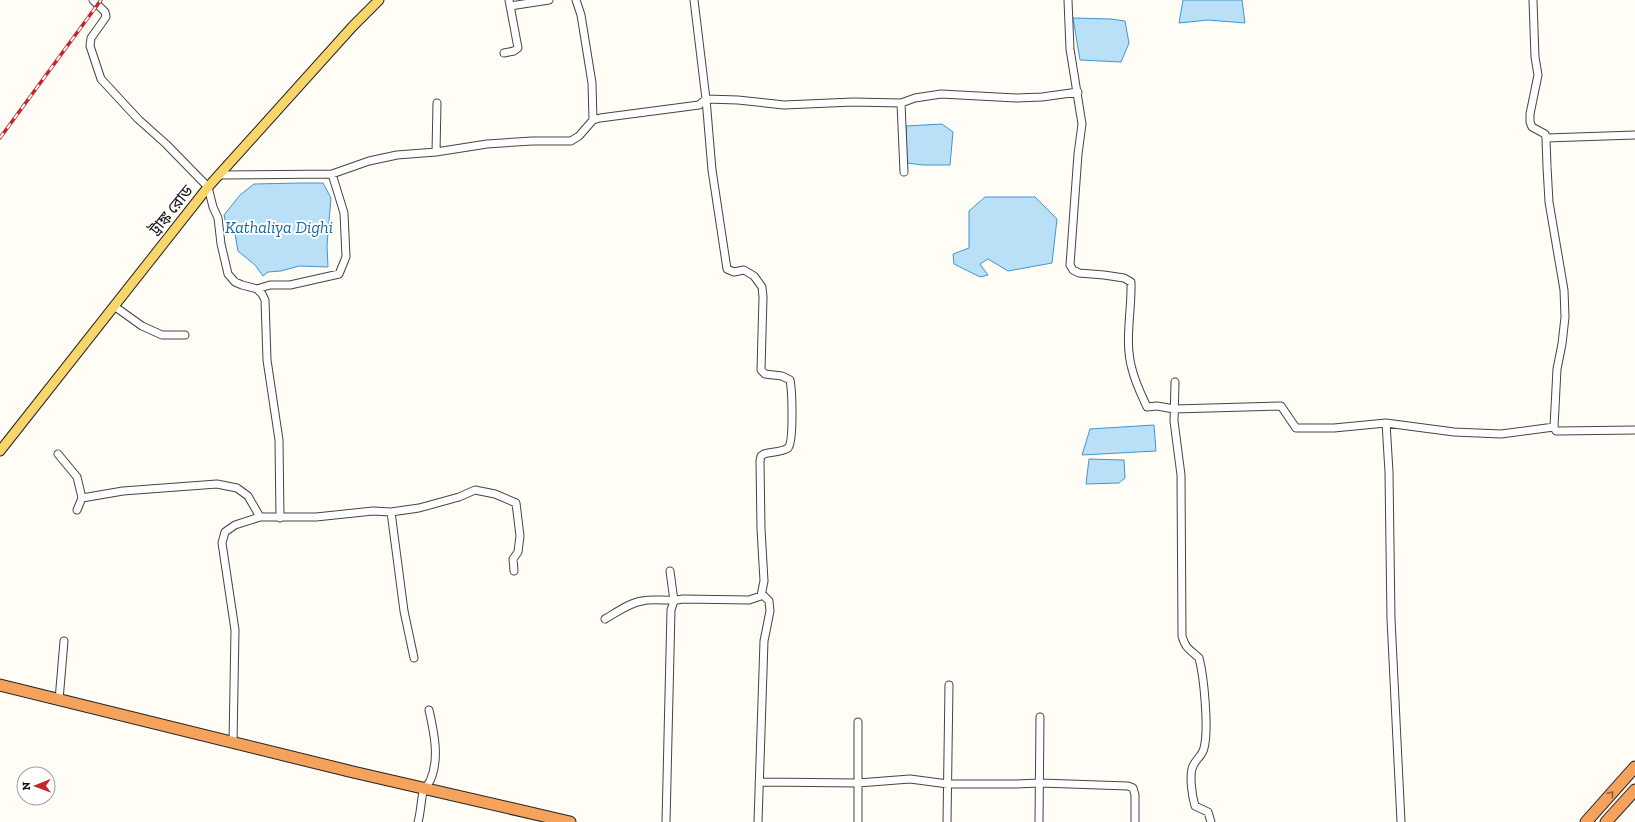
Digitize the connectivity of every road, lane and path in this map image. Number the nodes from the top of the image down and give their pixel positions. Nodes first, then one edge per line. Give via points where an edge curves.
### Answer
1 (93, 0) edge
2 (379, 0) edge
3 (549, 0) edge
4 (576, 0) edge
5 (694, 0) edge
6 (1068, 0) edge
7 (1534, 0) edge
8 (510, 3) edge
9 (504, 53) dead end
10 (1078, 92) junction
11 (706, 99) junction
12 (437, 103) dead end
13 (900, 103) junction
14 (593, 120) junction
15 (1635, 135) edge
16 (1546, 138) junction
17 (436, 152) junction
18 (904, 172) dead end
19 (332, 174) junction
20 (219, 175) junction
21 (208, 187) junction
22 (257, 289) junction
23 (114, 306) junction
24 (184, 335) dead end
25 (1175, 382) dead end
26 (1174, 409) junction
27 (1386, 423) junction
28 (1554, 427) junction
29 (1635, 430) edge
30 (0, 451) edge
31 (58, 454) dead end
32 (82, 498) junction
33 (77, 510) dead end
34 (391, 512) junction
35 (260, 518) junction
36 (280, 518) junction
37 (514, 571) dead end
38 (670, 571) dead end
39 (762, 594) junction
40 (674, 601) junction
41 (606, 619) dead end
42 (64, 641) dead end
43 (414, 658) dead end
44 (0, 685) edge
45 (949, 685) dead end
46 (59, 700) junction
47 (429, 710) dead end
48 (1040, 717) dead end
49 (858, 722) dead end
50 (233, 743) junction
51 (1635, 766) edge
52 (759, 782) junction
53 (858, 783) junction
54 (1040, 783) junction
55 (948, 784) junction
56 (424, 788) junction
57 (1635, 790) edge
58 (544, 819) edge
59 (418, 822) edge
60 (570, 822) edge
61 (666, 822) edge
62 (758, 822) edge
63 (858, 822) edge
64 (947, 822) edge
65 (1039, 822) edge
66 (1135, 822) edge
67 (1210, 822) edge
68 (1401, 822) edge
69 (1586, 822) edge
70 (1606, 822) edge

1 - 21 street via 105,12 106,17 91,38 90,46 101,79
2 - 20 main road, ট্রাঙ্ক রোড
3 - 8 street
4 - 14 street via 581,15 592,83
5 - 11 street
6 - 10 street via 1070,49
7 - 16 street via 1535,57 1538,75 1530,122 1532,127 1545,134
8 - 9 street via 518,48 514,52
10 - 13 street via 1016,98 941,94
10 - 26 street via 1082,124 1070,265 1079,273 1124,278 1131,282 1131,368 1147,407
11 - 13 street via 784,106 853,102
11 - 14 street via 699,104
11 - 39 street via 712,170 727,269 734,272 744,270 754,276 762,287 761,370 765,374 787,378 791,387 792,419 789,447 764,454 760,461 764,581
12 - 17 street
13 - 18 street
14 - 17 street via 583,132 570,141 487,144
15 - 16 street
16 - 28 street via 1546,167 1564,290 1565,318 1557,369
17 - 19 street via 397,155 369,161
19 - 20 street
19 - 22 street via 344,213 346,258 339,274 290,285 270,285
20 - 21 main road, ট্রাঙ্ক রোড
21 - 22 street via 218,218 228,274 242,286
21 - 23 main road, ট্রাঙ্ক রোড
22 - 36 street via 264,300 266,360 279,440
23 - 24 street via 142,326 162,335
23 - 30 main road, ট্রাঙ্ক রোড
25 - 26 street
26 - 27 street via 1281,406 1296,428 1334,428
26 - 67 street via 1181,475 1182,636 1188,650 1199,658 1206,719 1204,749 1193,766 1191,783 1195,806 1208,812
27 - 28 street via 1454,432 1501,434
27 - 68 street via 1391,619
28 - 29 street via 1556,431
31 - 32 street via 77,476
32 - 33 street
32 - 35 street via 123,491 217,484 238,488 248,496
34 - 36 street
34 - 37 street via 440,503 475,490 495,494 516,503 520,536 518,552 513,559
34 - 43 street via 404,611
35 - 36 street
35 - 50 street via 235,525 224,532 222,543 235,630
38 - 40 street
39 - 40 street via 749,600
39 - 52 street via 769,601 770,611 764,641
40 - 41 street via 642,600
40 - 61 street
42 - 46 street
44 - 46 highway
45 - 55 street
46 - 50 highway
47 - 56 street via 436,752 430,782
48 - 54 street
49 - 53 street
50 - 56 highway
69 -> 51 highway
52 - 53 street
52 - 62 street
53 - 55 street via 910,779
53 - 63 street
54 - 55 street
54 - 65 street
54 - 66 street via 1133,788
55 - 64 street
56 - 58 highway
56 - 59 street
57 - 70 highway
58 - 60 highway

